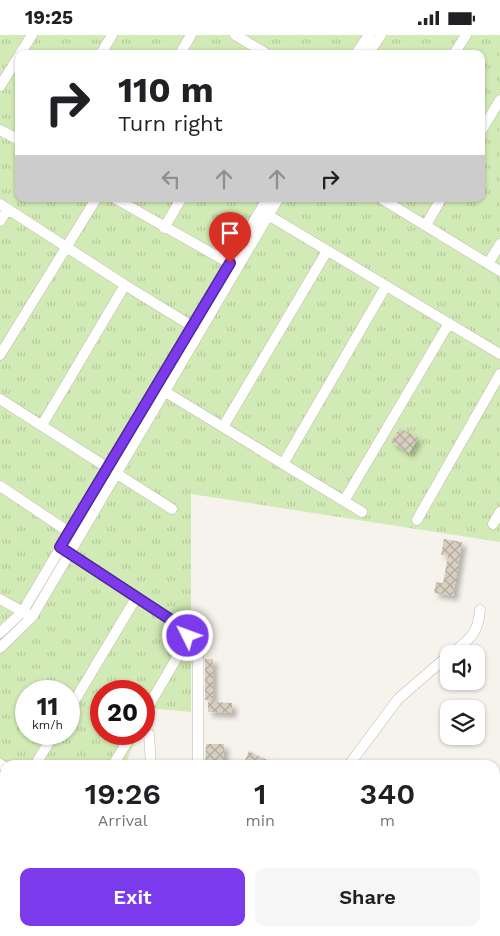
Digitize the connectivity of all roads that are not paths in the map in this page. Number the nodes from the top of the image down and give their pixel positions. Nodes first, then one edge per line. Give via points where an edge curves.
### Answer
1 (32, 35) edge
2 (112, 35) edge
3 (191, 35) edge
4 (235, 35) edge
5 (466, 35) edge
6 (372, 36) edge
7 (23, 50) edge
8 (103, 50) edge
9 (182, 50) edge
10 (261, 50) edge
11 (360, 50) edge
12 (369, 50) edge
13 (457, 50) edge
14 (15, 63) edge
15 (0, 86) edge
16 (500, 100) edge
17 (485, 124) edge
18 (0, 130) edge
19 (15, 138) edge
20 (94, 202) edge
21 (121, 202) edge
22 (179, 202) edge
23 (266, 202) edge
24 (275, 202) edge
25 (387, 202) edge
26 (439, 202) edge
27 (4, 207) edge
28 (264, 213) junction
29 (0, 221) edge
30 (426, 225) junction
31 (164, 228) junction
32 (500, 244) edge
33 (68, 247) junction
34 (327, 251) junction
35 (488, 264) junction
36 (232, 268) junction
37 (500, 271) edge
38 (125, 285) junction
39 (386, 286) junction
40 (449, 323) junction
41 (195, 328) junction
42 (500, 354) edge
43 (0, 355) edge
44 (500, 374) edge
45 (160, 389) junction
46 (0, 399) edge
47 (42, 425) junction
48 (223, 427) junction
49 (283, 464) junction
50 (111, 472) junction
51 (0, 486) edge
52 (344, 501) junction
53 (172, 509) dead end
54 (362, 512) dead end
55 (500, 512) edge
56 (417, 521) dead end
57 (493, 524) dead end
58 (69, 532) junction
59 (64, 550) junction
60 (136, 598) junction
61 (0, 599) edge
62 (480, 610) dead end
63 (27, 614) junction
64 (0, 633) edge
65 (198, 640) dead end
66 (461, 645) edge
67 (0, 648) edge
68 (440, 663) edge
69 (80, 692) edge
70 (155, 695) edge
71 (47, 745) edge
72 (126, 745) edge
73 (150, 745) edge
74 (38, 760) edge
75 (117, 760) edge
76 (151, 760) edge
77 (198, 760) edge
78 (353, 760) edge

1 - 7 street
2 - 8 street
3 - 9 street
4 - 10 street
5 - 13 street
6 - 11 street
6 - 12 street
14 - 15 street
16 - 17 street
18 - 19 street
20 - 33 street
21 - 31 street
22 - 31 street
23 - 28 street
24 - 28 street
25 - 30 street
26 - 30 street
27 - 29 street
27 - 33 street
28 - 34 street
28 - 36 street
30 - 35 street
31 - 36 street
32 - 35 street
33 - 38 street
33 - 43 street
34 - 39 street
34 - 48 street
35 - 37 street
36 - 41 street
38 - 41 street
38 - 47 street
39 - 40 street
39 - 49 street
40 - 42 street
40 - 52 street
41 - 45 street
44 - 56 street
45 - 48 street
45 - 50 street
46 - 47 street
47 - 50 street
48 - 49 street
49 - 52 street
50 - 53 street
50 - 58 street
50 - 59 street
51 - 58 street
52 - 54 street
55 - 57 street
58 - 59 street
59 - 60 street
59 - 63 street
60 - 69 street
60 - 70 street via 182,627 188,636
61 - 63 street
62 - 66 street via 475,633
63 - 64 street
63 - 67 street
65 - 77 street
68 - 78 street via 398,699
71 - 74 street
72 - 75 street
73 - 76 street

